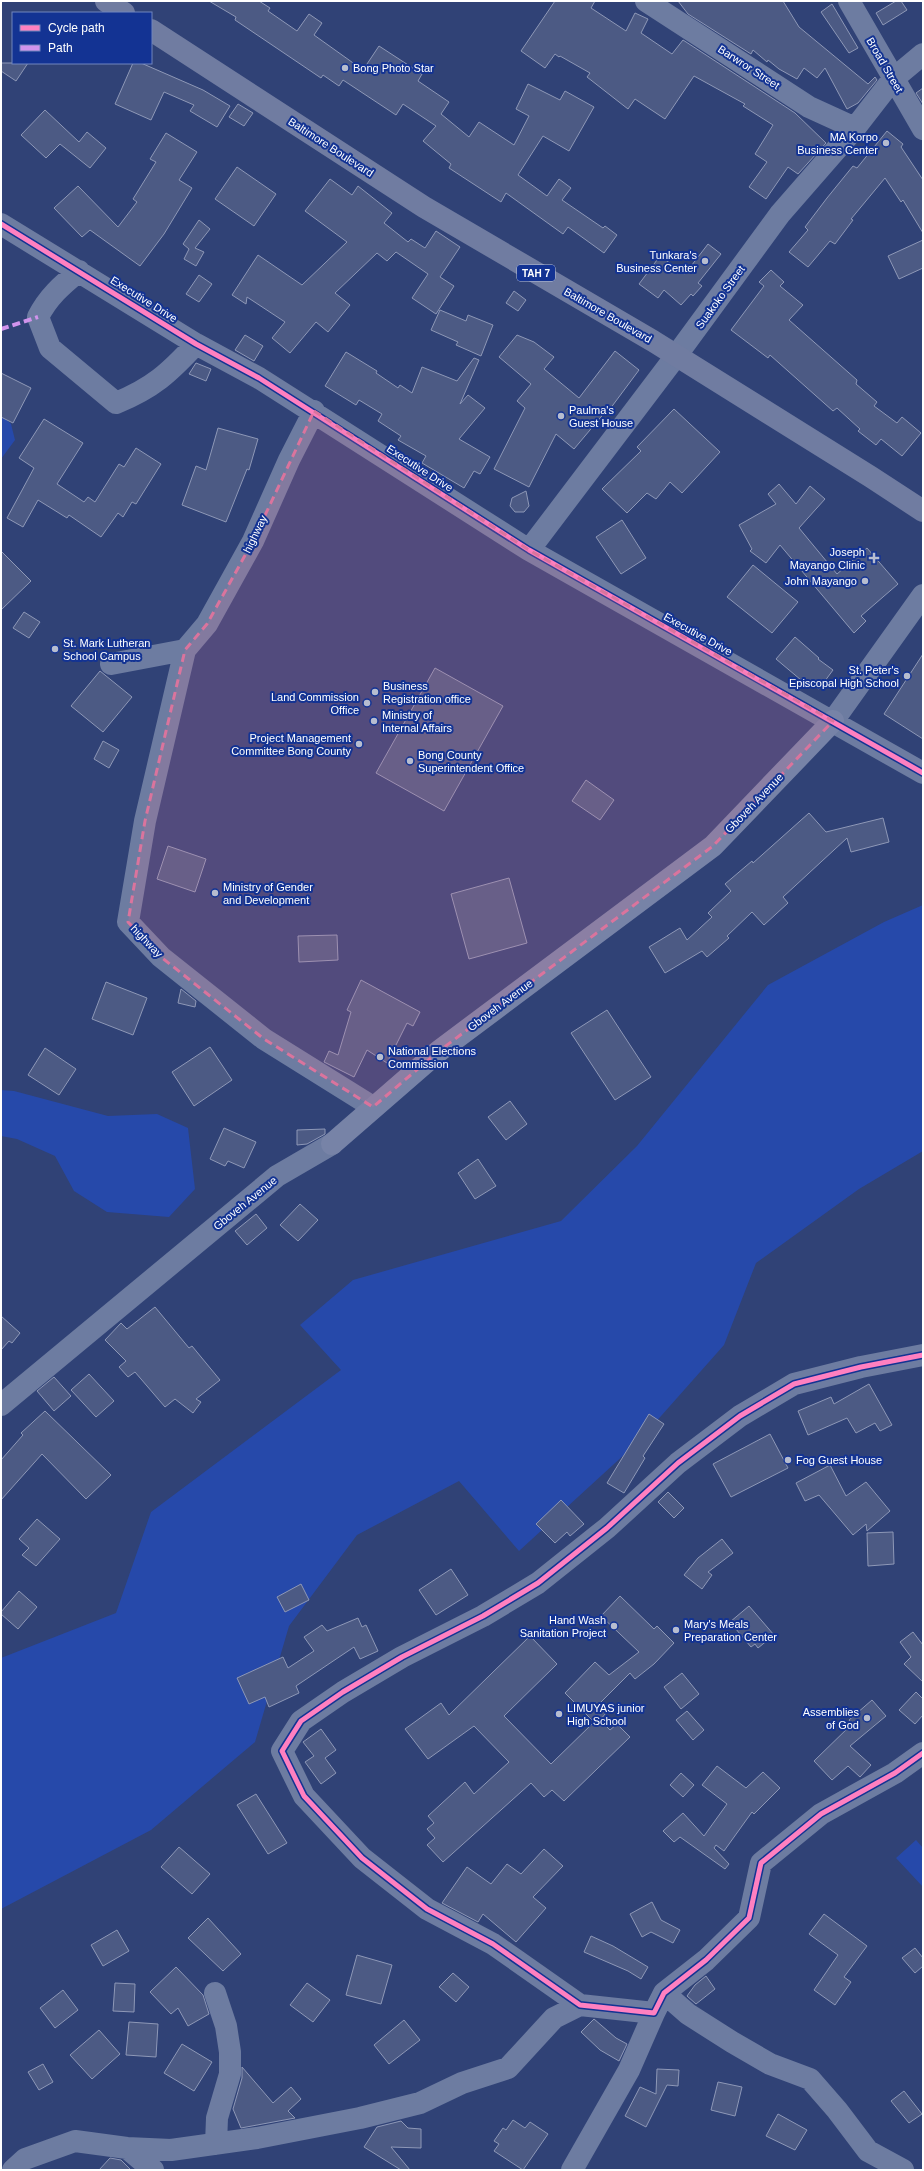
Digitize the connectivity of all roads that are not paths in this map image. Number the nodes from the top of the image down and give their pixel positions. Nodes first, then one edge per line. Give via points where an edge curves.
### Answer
1 (106, 1) edge
2 (646, 1) edge
3 (849, 1) edge
4 (122, 12) edge
5 (152, 31) edge
6 (923, 54) edge
7 (893, 79) junction
8 (855, 128) junction
9 (923, 129) edge
10 (1, 224) edge
11 (79, 271) junction
12 (196, 344) junction
13 (676, 356) junction
14 (314, 411) junction
15 (923, 512) edge
16 (528, 550) junction
17 (923, 595) edge
18 (185, 650) junction
19 (112, 664) dead end
20 (834, 721) junction
21 (923, 773) edge
22 (373, 1107) junction
23 (332, 1144) joint
24 (923, 1355) edge
25 (1, 1405) edge
26 (923, 1753) edge
27 (215, 1993) dead end
28 (664, 1993) junction
29 (580, 2004) junction
30 (654, 2013) junction
31 (216, 2144) junction
32 (127, 2148) junction
33 (13, 2170) edge
34 (153, 2170) edge
35 (572, 2170) edge
36 (903, 2170) edge

1 - 4 highway
2 - 8 street, Barwror Street via 809,106
3 - 7 street, Broad Street
5 - 13 highway, Baltimore Boulevard / TAH 7 via 424,207
6 - 7 street, Suakoko Street
7 - 8 street, Suakoko Street
7 - 9 street, Broad Street
8 - 13 street, Suakoko Street via 780,214
10 - 11 street, Executive Drive
11 - 12 street, Executive Drive
11 - 12 street via 56,291 38,317 50,348 116,404 137,395 166,376
12 - 14 street, Executive Drive
13 - 15 highway, Baltimore Boulevard / TAH 7 via 871,476
13 - 16 street, Suakoko Street
14 - 16 street, Executive Drive
14 - 18 street, highway via 253,541 207,624
16 - 20 street, Executive Drive
17 - 20 street, Gboveh Avenue
18 - 19 street
18 - 22 street, highway via 146,821 128,922 161,957 264,1039
20 - 21 street, Executive Drive
20 - 22 main road, Gboveh Avenue via 712,846 439,1051
22 - 23 main road, Gboveh Avenue
23 - 25 street, Gboveh Avenue via 277,1176
24 - 29 street via 794,1384 740,1416 678,1463 607,1528 538,1583 484,1616 402,1657 343,1692 301,1721 282,1751 304,1796 362,1858 427,1909 494,1944
26 - 28 street via 895,1773 821,1814 761,1863 749,1918 706,1960
27 - 31 street via 226,2026 230,2052 230,2074 217,2118
28 - 30 street
28 - 36 street via 688,2014 732,2042 770,2064 810,2079 868,2151
29 - 30 street
29 - 31 street via 554,2018 508,2068 462,2083 420,2103 360,2118
30 - 35 street via 629,2070
31 - 32 street via 171,2150
32 - 33 street via 75,2141 25,2159
32 - 34 street

